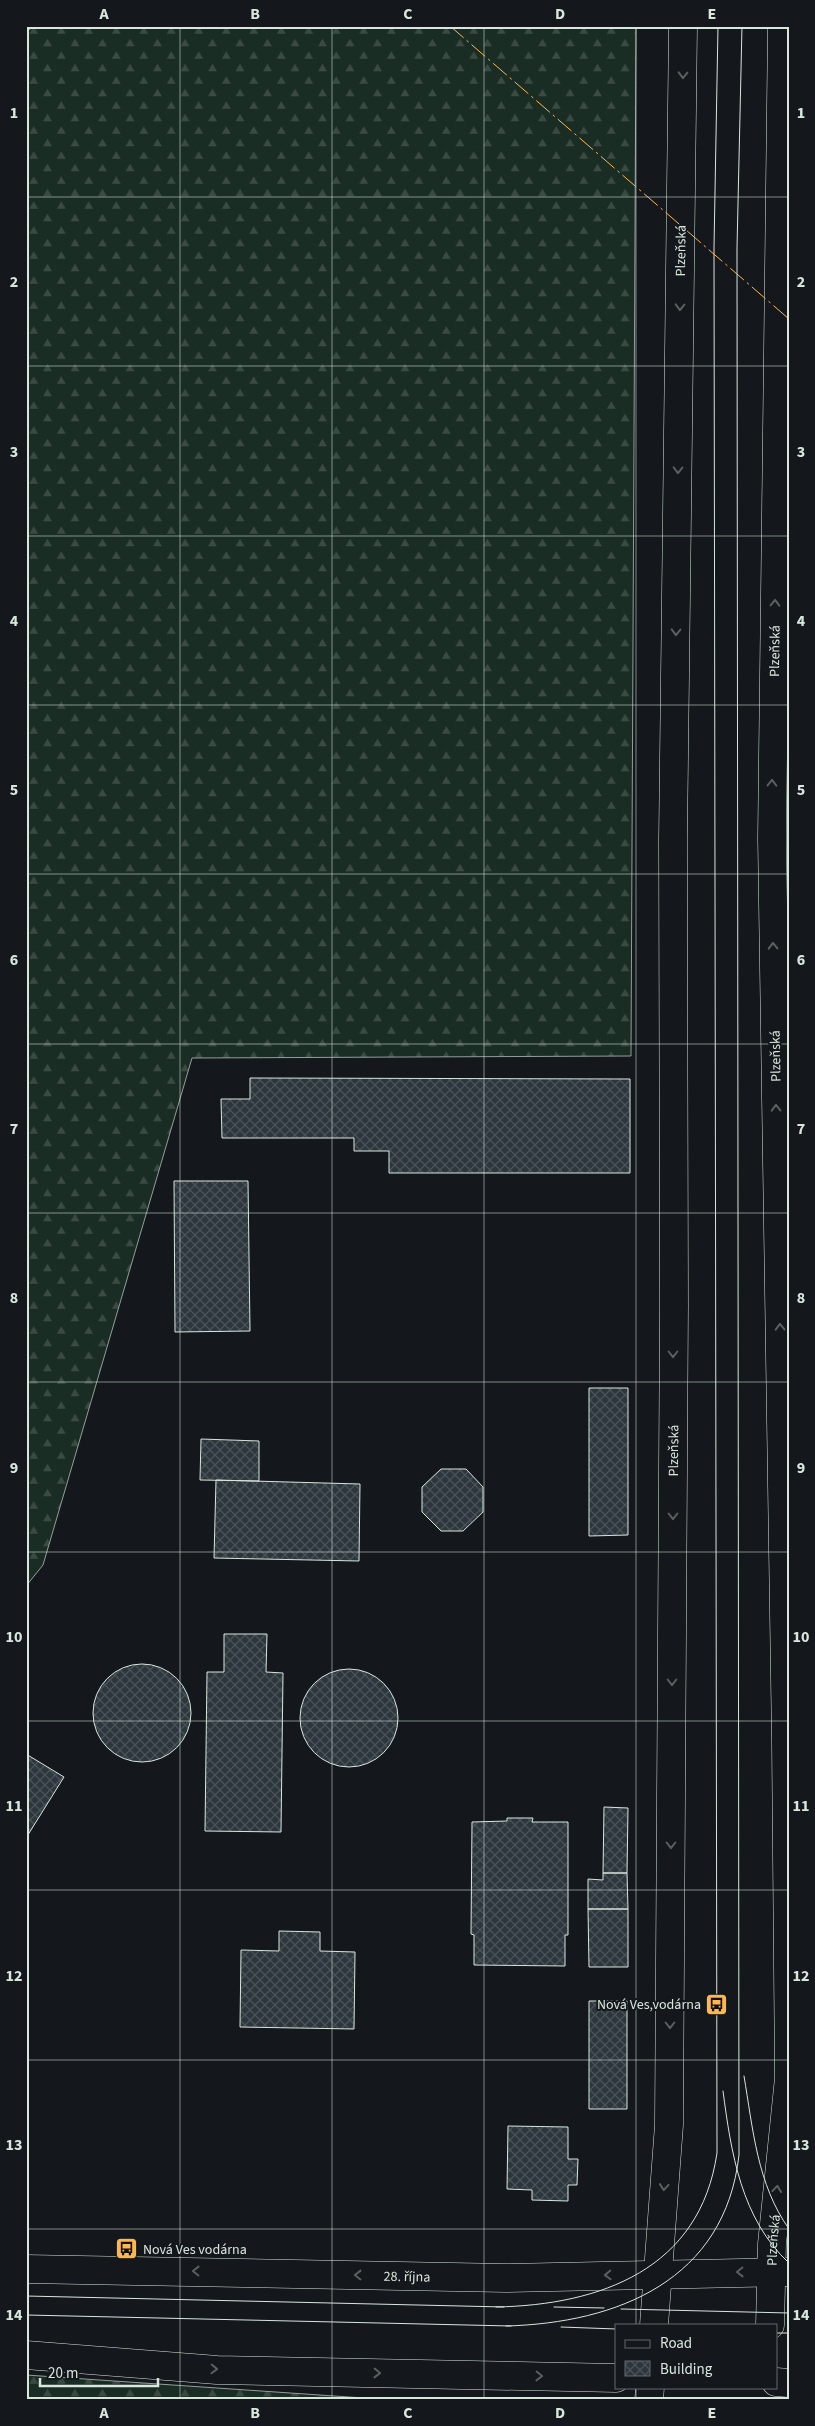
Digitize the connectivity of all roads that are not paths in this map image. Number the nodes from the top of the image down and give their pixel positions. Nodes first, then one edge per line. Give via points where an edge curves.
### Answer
1 (684, 26) edge
2 (782, 26) edge
3 (26, 2269) edge
4 (780, 2272) edge
5 (657, 2274) junction
6 (654, 2324) edge
7 (770, 2324) edge
8 (26, 2355) edge
9 (615, 2378) edge

1 -> 5 main road, Plzeňská via 673,839 669,2125
4 -> 2 main road, Plzeňská via 788,2078 786,1722 772,838
5 -> 3 main road, 28. října via 506,2278
4 -> 5 main road, 28. října
4 - 7 main road, Plzeňská
5 - 6 main road, Plzeňská
8 -> 9 main road via 217,2370

